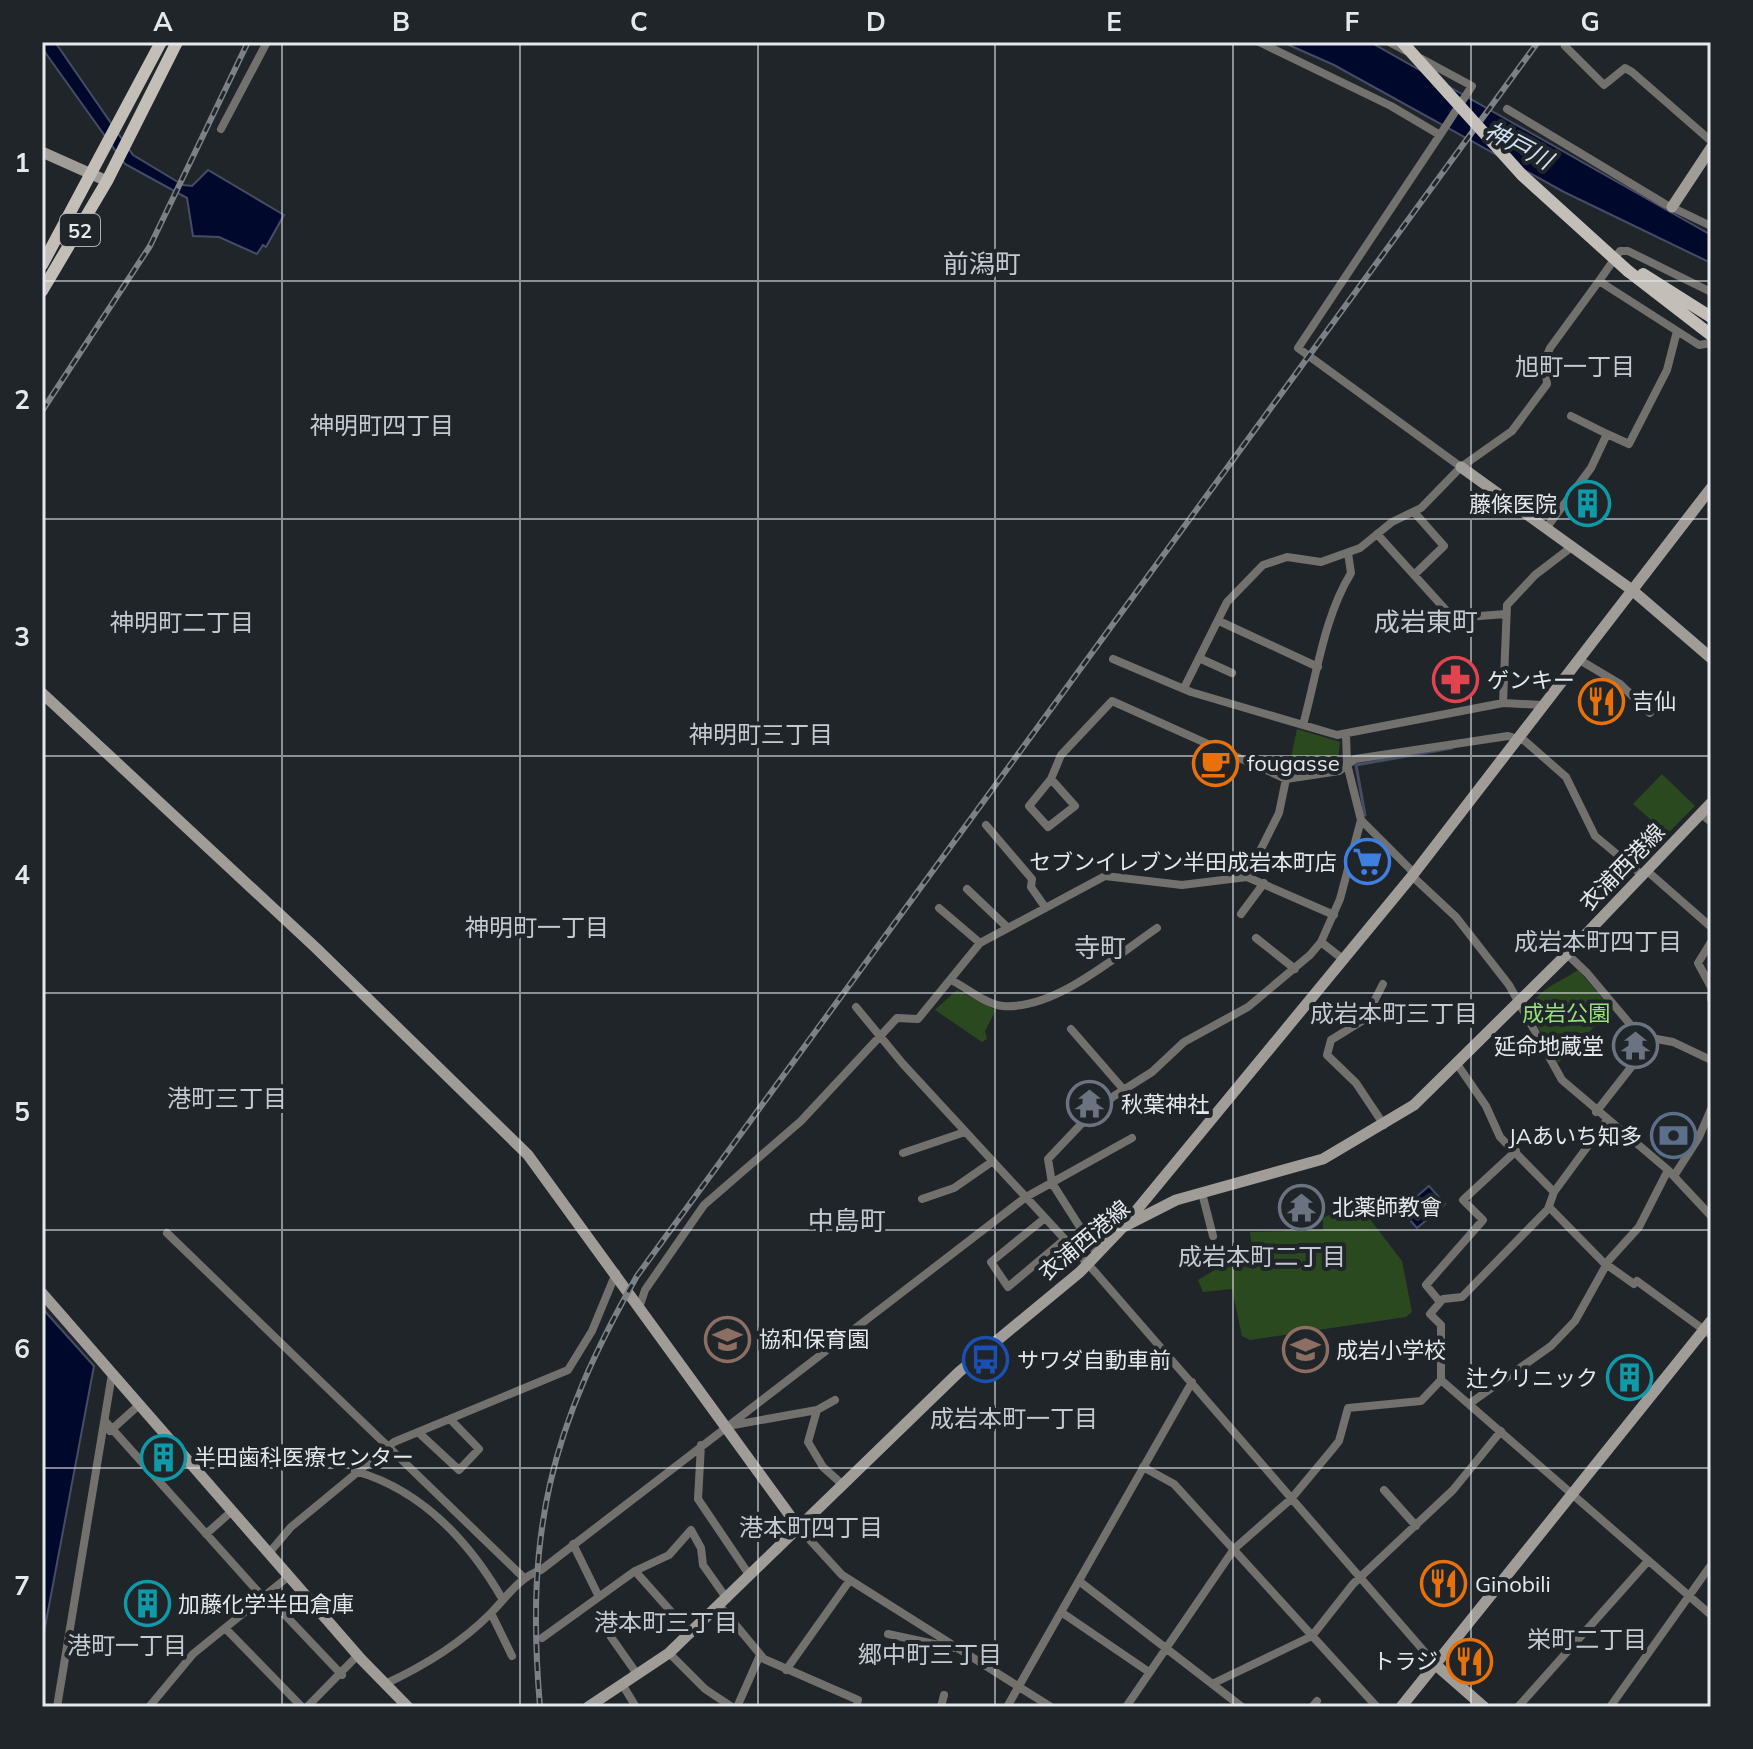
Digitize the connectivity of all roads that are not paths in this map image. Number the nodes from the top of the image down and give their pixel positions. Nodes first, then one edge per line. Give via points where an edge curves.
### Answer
1 (161, 42) edge
2 (177, 42) edge
3 (267, 42) edge
4 (1259, 42) edge
5 (1389, 42) edge
6 (1402, 42) edge
7 (1409, 42) edge
8 (1565, 46) dead end
9 (1507, 109) dead end
10 (221, 129) dead end
11 (1440, 135) junction
12 (1711, 141) edge
13 (1711, 148) edge
14 (42, 152) edge
15 (92, 174) junction
16 (107, 181) junction
17 (1672, 207) junction
18 (1711, 226) edge
19 (42, 265) edge
20 (1629, 268) junction
21 (1599, 281) junction
22 (42, 291) edge
23 (1711, 292) edge
24 (1710, 312) edge
25 (1677, 331) junction
26 (1711, 335) edge
27 (1711, 343) edge
28 (1571, 416) dead end
29 (1607, 434) junction
30 (1461, 467) junction
31 (1711, 488) edge
32 (1414, 512) junction
33 (1547, 527) junction
34 (1377, 534) junction
35 (1573, 546) junction
36 (1348, 553) junction
37 (1414, 575) junction
38 (1632, 590) junction
39 (1506, 614) junction
40 (1219, 621) junction
41 (1710, 653) edge
42 (1199, 658) junction
43 (1113, 659) dead end
44 (1578, 659) junction
45 (1318, 667) junction
46 (1232, 673) dead end
47 (1184, 688) junction
48 (42, 693) edge
49 (1503, 703) junction
50 (1542, 705) junction
51 (1650, 713) dead end
52 (1303, 725) junction
53 (1346, 734) junction
54 (1517, 738) junction
55 (1347, 764) junction
56 (1051, 779) junction
57 (1286, 779) junction
58 (1711, 803) edge
59 (1706, 818) edge
60 (1361, 820) junction
61 (986, 825) dead end
62 (1644, 873) junction
63 (1413, 874) junction
64 (1247, 877) junction
65 (1264, 883) junction
66 (967, 889) dead end
67 (1045, 907) junction
68 (939, 908) dead end
69 (1241, 914) dead end
70 (1334, 915) junction
71 (1007, 927) junction
72 (1711, 927) edge
73 (1157, 928) dead end
74 (1256, 938) dead end
75 (1321, 942) junction
76 (1711, 942) edge
77 (980, 943) junction
78 (1567, 954) junction
79 (1344, 960) junction
80 (1295, 969) junction
81 (953, 981) junction
82 (1383, 984) dead end
83 (1711, 987) edge
84 (1518, 1003) junction
85 (856, 1007) dead end
86 (1071, 1029) dead end
87 (878, 1036) junction
88 (1643, 1036) junction
89 (1711, 1060) edge
90 (1457, 1064) junction
91 (1124, 1090) junction
92 (1711, 1110) edge
93 (1596, 1112) junction
94 (1607, 1120) junction
95 (1384, 1125) junction
96 (965, 1132) junction
97 (1132, 1138) dead end
98 (1516, 1151) junction
99 (903, 1153) dead end
100 (993, 1161) junction
101 (1671, 1173) junction
102 (1052, 1180) junction
103 (1154, 1190) junction
104 (1554, 1192) junction
105 (1202, 1193) junction
106 (1026, 1197) junction
107 (922, 1199) dead end
108 (1165, 1204) junction
109 (1549, 1207) junction
110 (1711, 1216) edge
111 (1045, 1218) junction
112 (1123, 1227) junction
113 (167, 1233) dead end
114 (1213, 1236) dead end
115 (1065, 1239) junction
116 (1097, 1254) junction
117 (1088, 1264) junction
118 (1607, 1264) junction
119 (616, 1273) junction
120 (42, 1293) edge
121 (1440, 1302) junction
122 (640, 1305) junction
123 (1709, 1328) edge
124 (112, 1374) junction
125 (1441, 1380) junction
126 (1192, 1382) junction
127 (835, 1400) dead end
128 (1469, 1404) junction
129 (139, 1405) junction
130 (817, 1410) junction
131 (450, 1419) junction
132 (108, 1425) junction
133 (726, 1426) junction
134 (1501, 1431) junction
135 (418, 1432) junction
136 (701, 1445) junction
137 (386, 1447) junction
138 (1143, 1467) junction
139 (355, 1471) junction
140 (843, 1485) junction
141 (1384, 1490) dead end
142 (1572, 1495) junction
143 (1291, 1499) junction
144 (232, 1511) junction
145 (1416, 1526) junction
146 (799, 1528) junction
147 (206, 1534) junction
148 (573, 1544) junction
149 (1234, 1549) junction
150 (269, 1553) junction
151 (1648, 1561) junction
152 (1711, 1565) edge
153 (635, 1571) junction
154 (289, 1576) junction
155 (750, 1576) junction
156 (523, 1577) junction
157 (1359, 1579) junction
158 (850, 1580) junction
159 (1079, 1581) junction
160 (1689, 1596) junction
161 (599, 1597) junction
162 (265, 1599) junction
163 (503, 1600) junction
164 (724, 1602) junction
165 (1061, 1612) junction
166 (491, 1613) junction
167 (1711, 1615) edge
168 (225, 1628) junction
169 (691, 1634) junction
170 (888, 1634) dead end
171 (1312, 1636) junction
172 (611, 1637) dead end
173 (542, 1638) dead end
174 (1166, 1648) junction
175 (957, 1649) junction
176 (669, 1653) junction
177 (358, 1655) junction
178 (760, 1655) junction
179 (512, 1656) dead end
180 (1436, 1665) junction
181 (786, 1670) junction
182 (1149, 1672) junction
183 (637, 1674) junction
184 (342, 1675) junction
185 (385, 1684) junction
186 (622, 1684) junction
187 (1212, 1684) junction
188 (1018, 1686) junction
189 (944, 1695) dead end
190 (401, 1705) edge
191 (57, 1707) edge
192 (149, 1707) edge
193 (305, 1707) edge
194 (588, 1707) edge
195 (636, 1707) edge
196 (735, 1707) edge
197 (856, 1707) edge
198 (941, 1707) edge
199 (1007, 1707) edge
200 (1051, 1707) edge
201 (1126, 1707) edge
202 (1242, 1707) edge
203 (1377, 1707) edge
204 (1401, 1707) edge
205 (1484, 1707) edge
206 (1518, 1707) edge
207 (1610, 1707) edge

1 - 15 main road, 52
2 - 16 main road, 52
3 - 10 street
4 - 11 street
5 - 11 street via 1472,86
6 - 20 main road, bridge via 1522,175
7 - 20 main road, bridge via 1539,183
8 - 12 street via 1604,85 1625,68 1632,72
9 - 17 street
11 - 30 street via 1298,348
13 - 17 street
14 - 15 street
15 - 16 street
15 - 19 main road, 52
16 - 22 main road, 52
17 - 18 street
20 - 24 main road
20 - 26 main road
21 - 23 street via 1620,251 1628,251
21 - 25 street
21 - 30 street via 1550,348 1547,384 1524,419
25 - 27 street via 1699,345
25 - 29 street via 1667,370 1629,444
28 - 29 street
29 - 33 street via 1591,468
30 - 32 street
30 - 33 street
31 - 38 street
32 - 34 street
32 - 37 street via 1444,546
33 - 35 street
34 - 36 street
34 - 37 street
35 - 38 street
35 - 39 street via 1518,591
36 - 40 street via 1321,562 1287,557 1263,565 1238,588
36 - 45 street via 1351,573 1332,609
37 - 39 street via 1453,618
38 - 41 street
38 - 44 street
39 - 49 street
40 - 42 street
40 - 45 street
42 - 46 street
42 - 47 street
43 - 47 street
44 - 50 street
44 - 51 street via 1620,684
45 - 52 street
47 - 52 street
48 - 119 street via 528,1155
49 - 50 street
49 - 53 street
50 - 54 street
52 - 53 street
53 - 55 street
54 - 55 street via 1494,736
54 - 62 street via 1566,777 1595,836
54 - 63 street
55 - 57 street via 1339,771
55 - 60 street
56 - 56 street via 1075,806 1048,827 1029,806
56 - 57 street via 1061,755 1112,701
57 - 64 street via 1279,813
58 - 59 street, 衣浦西港線
59 - 62 street, 衣浦西港線
60 - 63 street
60 - 70 street
61 - 67 street via 1032,879 1031,887
62 - 72 street
62 - 78 street, 衣浦西港線
63 - 79 street
63 - 84 street via 1456,917
64 - 65 street
64 - 67 street via 1182,885 1105,876
65 - 69 street
65 - 70 street
66 - 71 street
67 - 71 street
68 - 77 street
70 - 75 street
71 - 77 street
73 - 81 street via 1090,978 1036,1003 1000,1006
74 - 80 street
75 - 79 street
75 - 80 street
76 - 83 street via 1698,963
77 - 81 street
78 - 84 street, 衣浦西港線
78 - 88 street
79 - 103 street
80 - 91 street via 1248,1007 1184,1042
81 - 87 street via 918,1019 897,1018
82 - 95 street via 1365,1019 1331,1040 1327,1055 1356,1083
84 - 90 street, 衣浦西港線
84 - 93 street via 1562,1080
85 - 87 street
86 - 91 street
87 - 96 street
87 - 122 street via 801,1121 704,1205
88 - 89 street via 1673,1042
88 - 93 street via 1632,1066
90 - 95 street, 衣浦西港線
90 - 98 street via 1500,1137
91 - 102 street via 1085,1120 1048,1159
92 - 101 street via 1699,1137
93 - 94 street
94 - 101 street
94 - 104 street
95 - 105 street, 衣浦西港線 via 1323,1159
96 - 99 street
96 - 100 street
97 - 102 street
98 - 104 street
98 - 121 street via 1463,1200 1483,1220 1426,1285
100 - 106 street
100 - 107 street via 954,1188
101 - 110 street
101 - 118 street via 1639,1227
102 - 106 street
102 - 116 street
103 - 108 street via 1153,1198
103 - 112 street
104 - 109 street
105 - 108 street, 衣浦西港線
105 - 114 street
106 - 111 street
106 - 133 street
108 - 112 street, 衣浦西港線
109 - 118 street
109 - 121 street via 1462,1297
111 - 115 street
111 - 115 street via 991,1262 1008,1287
112 - 116 street, 衣浦西港線
113 - 137 street
115 - 117 street
116 - 117 street, 衣浦西港線
117 - 126 street
117 - 140 street, 衣浦西港線 via 994,1340
118 - 123 street
118 - 128 street via 1580,1313 1551,1346
119 - 122 street
119 - 131 street via 592,1331 568,1370
120 - 124 street
121 - 125 street via 1430,1314 1441,1325
122 - 133 street
123 - 142 street
124 - 129 street
124 - 132 street
125 - 128 street
125 - 143 street via 1421,1401 1348,1408 1339,1441
126 - 138 street
126 - 143 street
127 - 130 street
128 - 134 street
129 - 132 street
129 - 144 street
130 - 133 street
130 - 140 street via 808,1442 823,1467
131 - 135 street
131 - 135 street via 479,1449 459,1470
132 - 147 street
132 - 191 street
133 - 136 street
133 - 146 street
134 - 142 street
134 - 145 street
135 - 137 street
136 - 148 street
136 - 155 street via 698,1499
137 - 139 street
137 - 156 street
138 - 149 street via 1174,1484
138 - 159 street
139 - 150 street
139 - 163 street via 385,1480 445,1524 468,1546
140 - 146 street, 衣浦西港線
141 - 145 street
142 - 151 street
142 - 180 street
143 - 149 street
143 - 157 street
144 - 147 street
144 - 150 street
145 - 157 street
146 - 155 street, 衣浦西港線
146 - 158 street
147 - 162 street
148 - 156 street via 541,1570
148 - 161 street
149 - 171 street
149 - 174 street
150 - 154 street
151 - 160 street
151 - 206 street
152 - 160 street
153 - 161 street
153 - 164 street via 669,1555 691,1530
153 - 169 street
154 - 162 street
154 - 177 street
155 - 164 street, 衣浦西港線
156 - 163 street
157 - 171 street
157 - 180 street
158 - 175 street
158 - 181 street
159 - 165 street
159 - 174 street
160 - 167 street
160 - 207 street
161 - 173 street
162 - 168 street
162 - 184 street
163 - 166 street
164 - 169 street, 衣浦西港線
164 - 178 street
165 - 182 street
165 - 188 street
166 - 179 street
166 - 185 street via 431,1662
168 - 192 street via 193,1654
168 - 193 street
169 - 176 street, 衣浦西港線
170 - 175 street
171 - 187 street
171 - 203 street
172 - 183 street
174 - 182 street
174 - 187 street
175 - 188 street
176 - 183 street, 衣浦西港線
176 - 196 street via 705,1689
177 - 184 street
177 - 185 street
178 - 181 street
178 - 196 street
180 - 204 street
180 - 205 street
181 - 197 street via 858,1700
182 - 201 street
183 - 186 street, 衣浦西港線
184 - 193 street
185 - 190 street
186 - 194 street, 衣浦西港線
186 - 195 street
187 - 202 street
188 - 199 street
188 - 200 street
189 - 198 street

